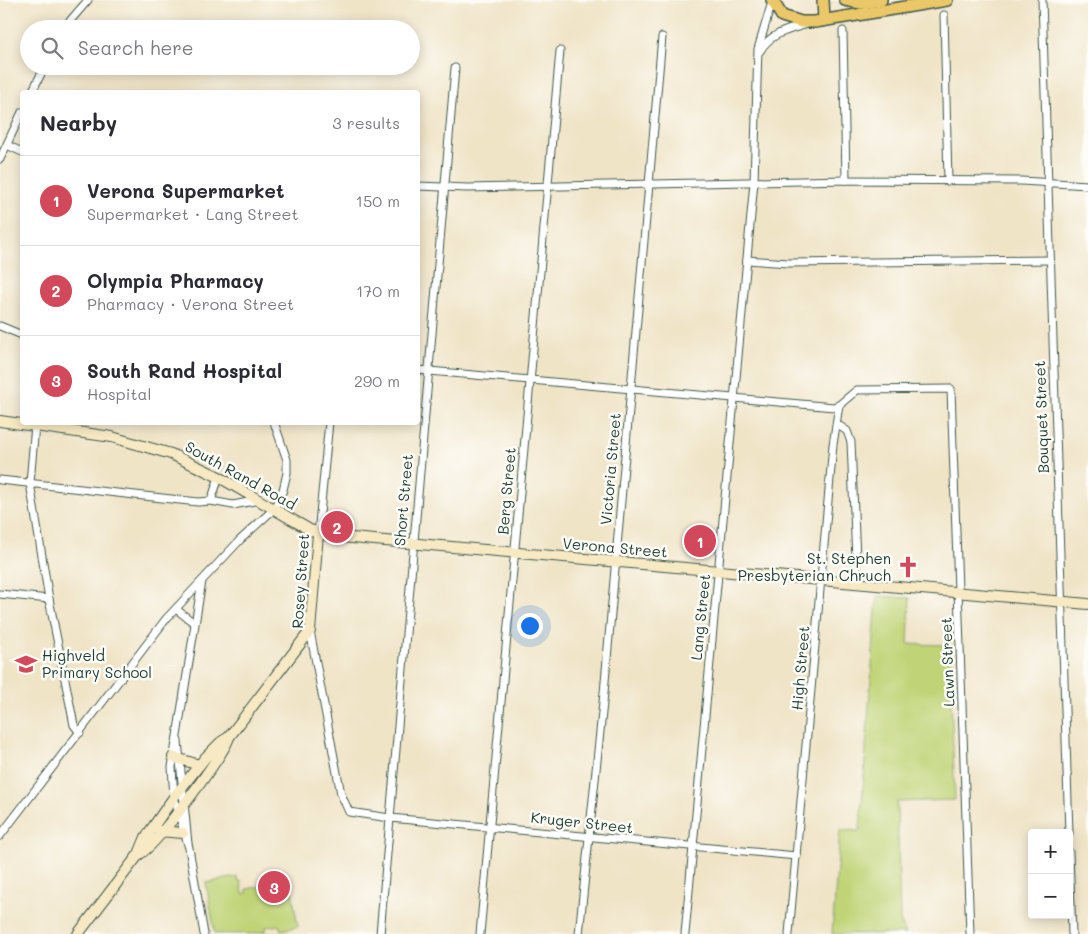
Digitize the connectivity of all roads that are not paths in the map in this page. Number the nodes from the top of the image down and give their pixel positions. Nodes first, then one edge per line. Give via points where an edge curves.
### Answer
1 (88, 0) edge
2 (823, 0) edge
3 (846, 0) edge
4 (881, 0) edge
5 (947, 0) edge
6 (1042, 0) edge
7 (772, 1) edge
8 (944, 15) dead end
9 (71, 20) edge
10 (820, 21) junction
11 (843, 31) dead end
12 (662, 36) dead end
13 (560, 51) dead end
14 (758, 55) junction
15 (455, 68) dead end
16 (40, 75) edge
17 (33, 90) edge
18 (20, 116) edge
19 (6, 145) junction
20 (20, 151) edge
21 (0, 159) edge
22 (846, 180) junction
23 (948, 181) junction
24 (754, 182) junction
25 (1048, 183) junction
26 (648, 184) junction
27 (1088, 185) edge
28 (420, 186) edge
29 (548, 186) junction
30 (445, 187) junction
31 (747, 260) junction
32 (1050, 260) junction
33 (0, 326) edge
34 (20, 333) edge
35 (420, 370) edge
36 (428, 371) junction
37 (529, 380) junction
38 (631, 390) junction
39 (734, 400) junction
40 (837, 406) junction
41 (0, 421) edge
42 (20, 423) edge
43 (35, 425) joint
44 (275, 425) edge
45 (329, 425) edge
46 (838, 425) junction
47 (219, 477) junction
48 (0, 480) edge
49 (30, 483) junction
50 (260, 500) junction
51 (211, 501) junction
52 (274, 509) junction
53 (318, 534) junction
54 (413, 544) junction
55 (514, 553) junction
56 (615, 562) junction
57 (719, 571) junction
58 (202, 580) junction
59 (822, 580) junction
60 (856, 583) junction
61 (958, 592) junction
62 (0, 594) edge
63 (49, 599) junction
64 (1062, 602) junction
65 (1088, 604) edge
66 (176, 608) junction
67 (194, 623) junction
68 (310, 631) junction
69 (80, 733) junction
70 (228, 737) junction
71 (176, 758) junction
72 (199, 765) junction
73 (182, 788) junction
74 (174, 797) junction
75 (184, 804) junction
76 (177, 812) junction
77 (364, 815) joint
78 (390, 818) junction
79 (490, 827) junction
80 (3, 828) edge
81 (1069, 829) edge
82 (150, 831) junction
83 (164, 831) junction
84 (183, 833) junction
85 (0, 836) edge
86 (588, 836) junction
87 (188, 844) junction
88 (694, 847) junction
89 (139, 854) junction
90 (797, 856) junction
91 (1070, 874) edge
92 (78, 934) edge
93 (204, 934) edge
94 (380, 934) edge
95 (480, 934) edge
96 (580, 934) edge
97 (685, 934) edge
98 (789, 934) edge
99 (970, 934) edge
100 (1072, 934) edge

1 - 9 street
2 - 10 main road
3 - 4 main road via 861,3
5 - 10 main road
6 - 25 street, Bouquet Street
7 - 10 main road via 782,16 801,22
7 - 14 street, Lang Street
8 - 23 street
10 - 14 street via 768,39
11 - 22 street
12 - 26 street, Victoria Street
13 - 29 street, Berg Street
14 - 24 street, Lang Street
15 - 30 street, Short Street
16 - 17 street
18 - 19 street
19 - 20 street
19 - 21 street
22 - 23 street
22 - 24 street
23 - 25 street
24 - 26 street
24 - 31 street, Lang Street
25 - 27 street
25 - 32 street, Bouquet Street
26 - 29 street
26 - 38 street, Victoria Street
28 - 30 street
29 - 30 street
29 - 37 street, Berg Street
30 - 36 street, Short Street
31 - 32 street via 789,263
31 - 39 street, Lang Street
32 - 64 street, Bouquet Street
33 - 34 street
35 - 36 street
36 - 37 street
36 - 54 street, Short Street
37 - 38 street
37 - 55 street, Berg Street
38 - 39 street
38 - 56 street, Victoria Street
39 - 40 street
39 - 57 street, Lang Street
40 - 46 street, High Street
40 - 61 street, Lawn Street via 861,390 951,389
41 - 42 main road, South Rand Road
43 - 47 main road, South Rand Road via 112,437 149,447
43 - 49 street
44 - 52 street via 288,473
45 - 53 street, Rosey Street
46 - 59 street, High Street via 833,445
46 - 60 street via 847,431 851,442
47 - 50 main road, South Rand Road
47 - 51 street
48 - 49 street
49 - 51 street
49 - 63 street
50 - 51 street via 232,505
50 - 52 main road, South Rand Road
52 - 53 main road, South Rand Road
52 - 58 street
53 - 54 main road, Verona Street
53 - 68 main road, Rosey Street
54 - 55 main road, Verona Street
54 - 78 street, Short Street
55 - 56 main road, Verona Street
55 - 79 street, Berg Street
56 - 57 main road, Verona Street
56 - 86 street, Victoria Street
57 - 59 main road, Verona Street
57 - 88 street, Lang Street
58 - 66 street
58 - 67 street
59 - 60 main road, Verona Street
59 - 90 street, High Street
60 - 61 main road, Verona Street
61 - 64 main road, Verona Street
61 - 99 street, Lawn Street
62 - 63 street
63 - 69 street via 74,725
64 - 65 main road, Verona Street
64 - 81 street, Bouquet Street
66 - 67 street
66 - 69 street
67 - 71 street
68 - 70 main road
68 - 77 street, Rosey Street via 343,802 349,812
69 - 80 street
70 - 72 main road
70 - 75 main road via 224,750
71 - 72 main road
71 - 73 street
71 - 74 street
72 - 73 main road
73 - 74 main road
73 - 75 street
74 - 76 street
74 - 82 main road
75 - 76 main road
75 - 87 street
76 - 83 main road
76 - 84 street
77 - 78 street, Kruger Street
78 - 79 street, Kruger Street
78 - 94 street, Short Street
79 - 86 street, Kruger Street
79 - 95 street, Berg Street
80 - 85 street
82 - 83 main road
82 - 89 main road via 140,846
83 - 84 main road
83 - 89 main road via 145,852
84 - 87 street
86 - 88 street, Kruger Street
86 - 96 street, Victoria Street
87 - 93 street
88 - 90 street, Kruger Street
88 - 97 street, Lang Street
89 - 92 main road
90 - 98 street, High Street
91 - 100 street

